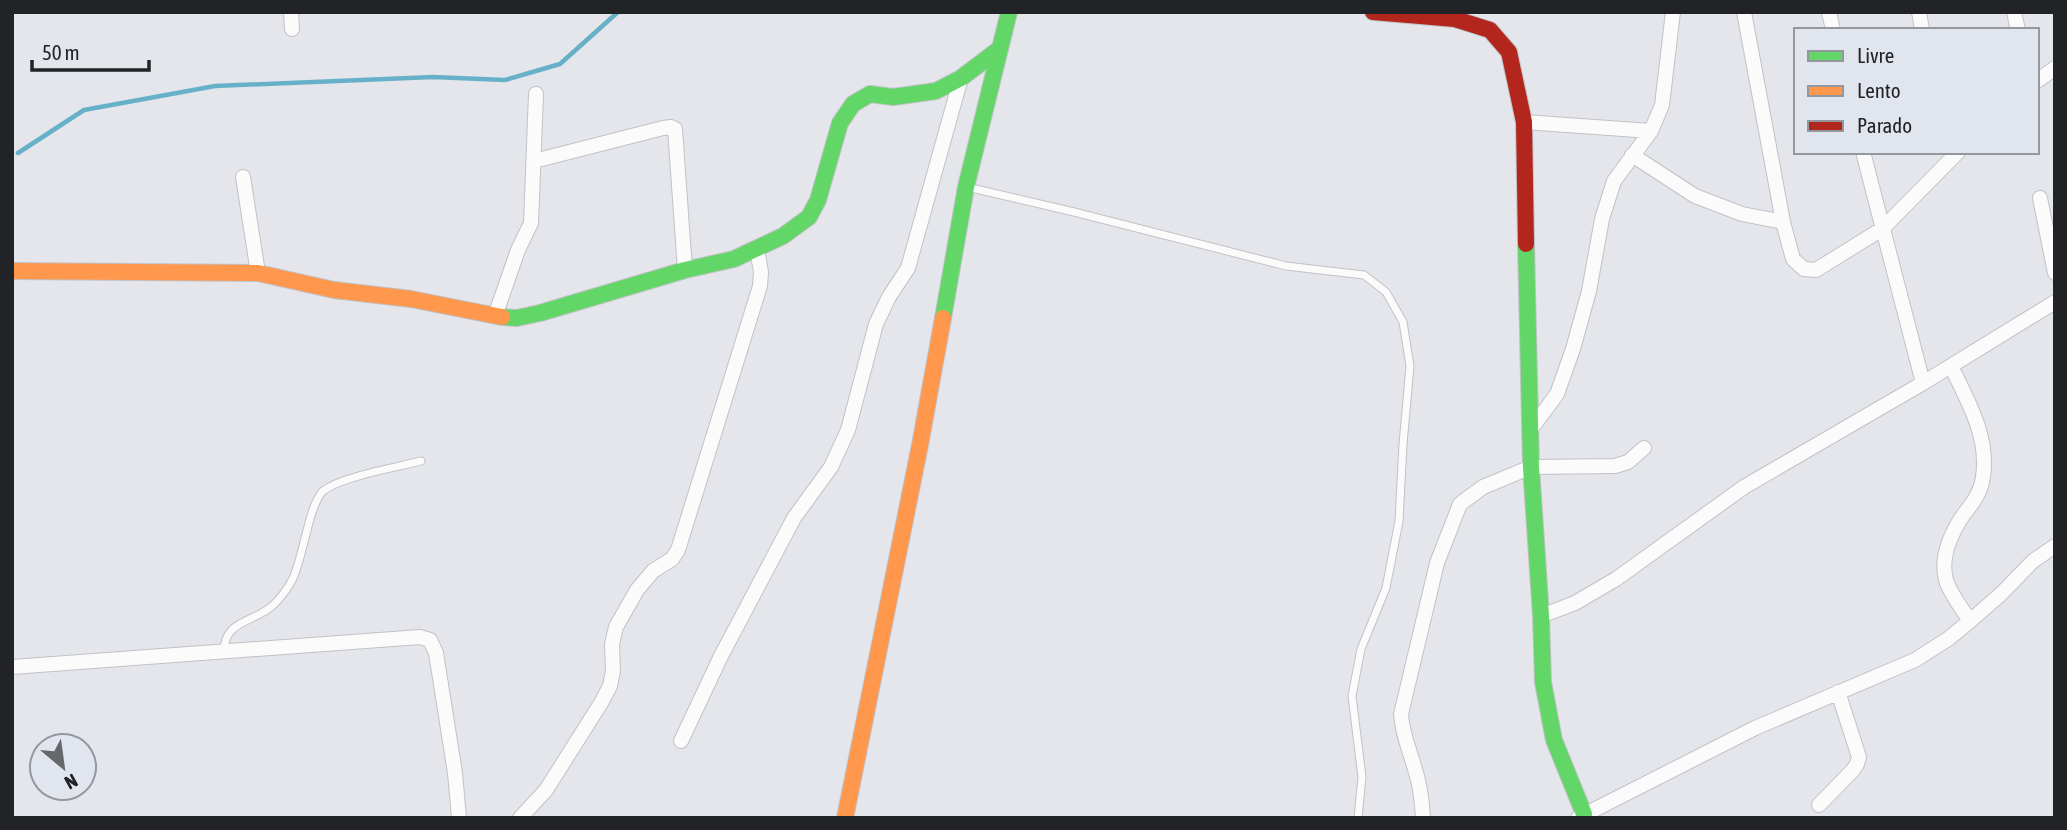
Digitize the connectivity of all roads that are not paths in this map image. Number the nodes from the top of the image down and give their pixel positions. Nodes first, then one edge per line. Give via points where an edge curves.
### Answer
1 (291, 12) edge
2 (1009, 12) edge
3 (1373, 12) edge
4 (1673, 12) edge
5 (1744, 12) edge
6 (1459, 16) edge
7 (292, 29) dead end
8 (998, 50) junction
9 (2055, 68) edge
10 (961, 78) junction
11 (2039, 80) edge
12 (536, 94) dead end
13 (1524, 122) junction
14 (1651, 131) junction
15 (1863, 154) edge
16 (1632, 155) junction
17 (1952, 155) edge
18 (534, 161) junction
19 (243, 177) dead end
20 (966, 187) junction
21 (2040, 198) dead end
22 (1783, 222) junction
23 (1882, 229) junction
24 (757, 249) junction
25 (12, 271) edge
26 (685, 271) junction
27 (258, 273) junction
28 (2055, 273) edge
29 (2055, 302) edge
30 (495, 316) junction
31 (1951, 366) junction
32 (1923, 383) junction
33 (1531, 429) junction
34 (1644, 448) dead end
35 (421, 461) dead end
36 (1531, 467) junction
37 (2055, 546) edge
38 (1541, 616) junction
39 (1970, 621) junction
40 (224, 652) junction
41 (12, 667) edge
42 (1838, 692) junction
43 (681, 741) dead end
44 (1819, 805) dead end
45 (1581, 816) edge
46 (459, 818) edge
47 (520, 818) edge
48 (845, 818) edge
49 (1358, 818) edge
50 (1423, 818) edge

1 - 7 street
2 - 8 street
3 - 6 street
4 - 14 street via 1662,105
5 - 22 street
6 - 13 street via 1490,30 1509,52
8 - 10 street
8 - 20 street
9 - 11 street
10 - 24 street via 936,91 893,97 870,94 853,104 840,122 809,218
10 - 43 street via 908,268 876,324 848,430 831,467 794,518
12 - 18 street
13 - 14 street
13 - 33 street
14 - 16 street
15 - 23 street
16 - 22 street via 1695,196 1742,214
16 - 33 street via 1614,181 1602,219 1589,291 1557,394
17 - 23 street
18 - 26 street via 663,128 675,129
18 - 30 street via 531,223
19 - 27 street
20 - 48 street
20 - 49 lane via 1286,266 1364,275 1385,292 1403,322 1410,366 1399,521 1386,588 1361,649 1352,696 1362,776
21 - 28 street
22 - 23 street via 1793,259 1804,269 1816,270
23 - 32 street
24 - 26 street
24 - 47 street via 760,286 678,550 637,590 617,627 613,671 601,703 546,790
25 - 27 street
26 - 30 street via 540,313
27 - 30 street
29 - 31 street
31 - 32 street
31 - 39 street via 1980,427 1984,449 1978,496 1950,538 1944,559 1946,581
32 - 38 street via 1744,487 1616,579
33 - 36 street
34 - 36 street via 1615,466
35 - 40 lane via 340,482 322,492 291,582 272,606 231,629
36 - 38 street
36 - 50 street via 1483,487 1460,504 1437,563 1401,714
37 - 39 street
38 - 45 street via 1542,682 1554,740
39 - 42 street via 1915,660
40 - 41 street
40 - 46 street via 420,637 430,640 436,653
42 - 44 street via 1859,757 1853,770
42 - 45 street via 1755,728

